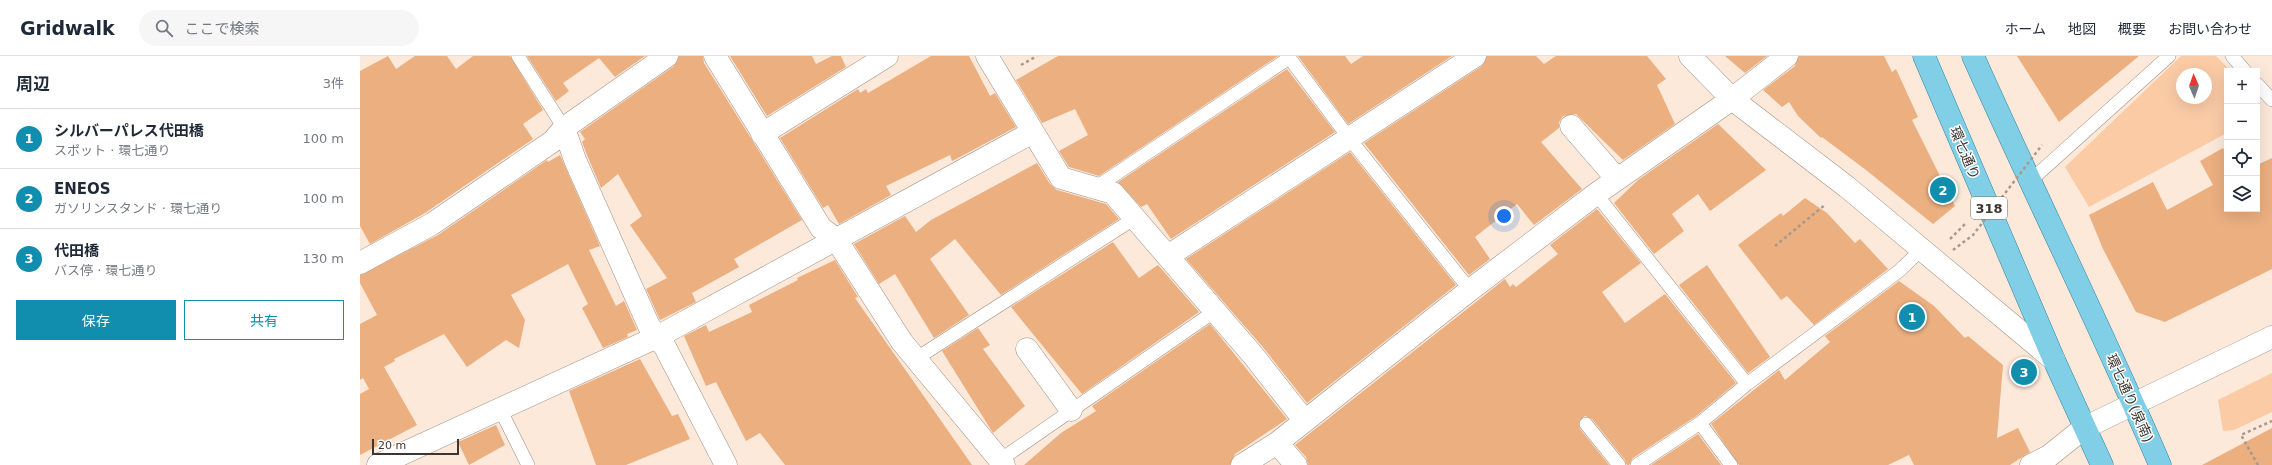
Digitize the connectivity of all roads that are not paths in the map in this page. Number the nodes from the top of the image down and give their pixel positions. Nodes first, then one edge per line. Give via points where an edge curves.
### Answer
1 (518, 56) edge
2 (667, 56) edge
3 (715, 56) edge
4 (887, 56) edge
5 (987, 56) edge
6 (1475, 56) edge
7 (1690, 56) edge
8 (1788, 56) edge
9 (1924, 56) edge
10 (1973, 56) edge
11 (2169, 56) edge
12 (2232, 56) edge
13 (1289, 57) edge
14 (2242, 68) edge
15 (2260, 87) edge
16 (1732, 99) junction
17 (2272, 100) edge
18 (1571, 126) dead end
19 (564, 128) junction
20 (1033, 132) junction
21 (762, 134) junction
22 (1349, 138) junction
23 (1617, 179) junction
24 (2029, 182) junction
25 (1095, 188) junction
26 (1596, 194) junction
27 (1135, 218) junction
28 (836, 239) junction
29 (1922, 249) junction
30 (1168, 256) junction
31 (360, 262) edge
32 (1470, 290) junction
33 (1215, 311) junction
34 (657, 337) junction
35 (2272, 337) edge
36 (1027, 349) dead end
37 (917, 358) junction
38 (2054, 360) junction
39 (1747, 384) junction
40 (2133, 403) junction
41 (500, 408) junction
42 (1071, 410) junction
43 (1304, 420) junction
44 (1700, 423) junction
45 (1586, 424) dead end
46 (2084, 428) junction
47 (1277, 443) junction
48 (2156, 457) edge
49 (2040, 461) edge
50 (1002, 462) edge
51 (378, 465) edge
52 (528, 465) edge
53 (726, 465) edge
54 (1242, 465) edge
55 (1296, 465) edge
56 (1619, 465) edge
57 (1637, 465) edge
58 (1731, 465) edge
59 (2102, 465) edge

1 - 19 lane
2 - 19 street
3 - 21 street
4 - 21 street
5 - 20 street
6 - 22 street
7 - 16 street
8 - 16 street
9 - 38 main road, 環七通り / 318
10 - 24 main road
11 - 24 lane
12 - 14 lane
13 - 22 lane
13 - 25 lane
15 - 17 lane
16 - 23 street
16 - 29 street
18 - 23 street
19 - 31 street via 553,141 432,224
19 - 34 street via 575,160 649,326
20 - 25 street via 1061,178
20 - 28 street
21 - 28 street via 821,228
22 - 30 street
22 - 32 lane
23 - 26 street
24 - 40 main road, 環七通り(泉南)
25 - 27 street via 1113,193
26 - 32 street
26 - 39 lane
27 - 30 street
27 - 37 lane
28 - 34 street
28 - 37 street via 902,342
29 - 38 street
29 - 39 lane via 1899,271
30 - 33 street
32 - 43 street
33 - 42 lane
33 - 43 street
34 - 41 street
34 - 53 street
35 - 40 street
36 - 42 street
37 - 50 street
38 - 46 main road, 318
39 - 44 lane
40 - 46 street
40 - 48 main road, 環七通り(泉南)
41 - 51 street
41 - 52 lane
42 - 50 lane
43 - 47 street
44 - 57 lane
44 - 58 lane
45 - 56 lane
46 - 49 street
46 - 59 main road, 318
47 - 54 street
47 - 55 street

